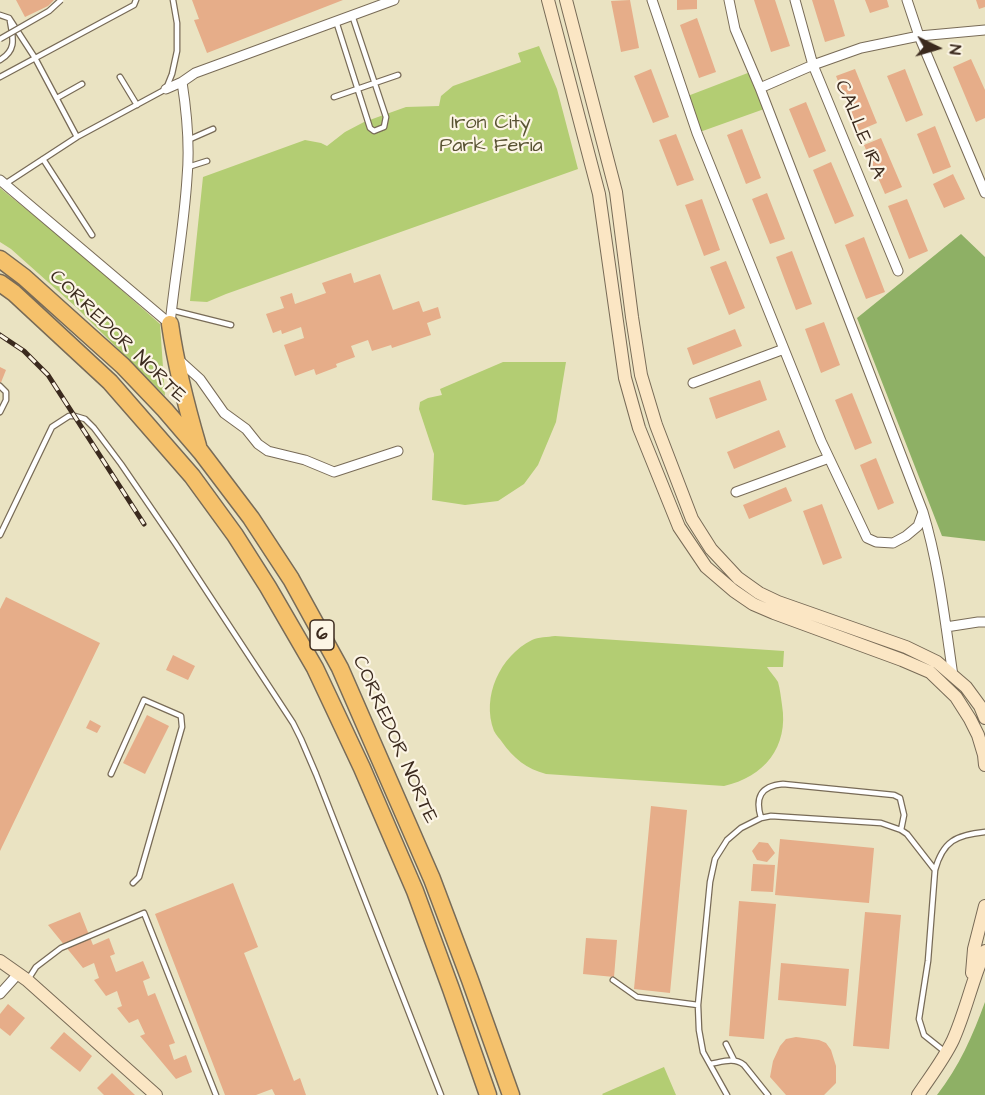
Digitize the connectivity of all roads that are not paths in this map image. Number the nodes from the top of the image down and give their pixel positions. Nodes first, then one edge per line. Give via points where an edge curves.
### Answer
1 (62, 0) edge
2 (136, 0) edge
3 (173, 0) edge
4 (394, 0) edge
5 (548, 0) edge
6 (566, 0) edge
7 (652, 0) edge
8 (729, 0) edge
9 (795, 0) edge
10 (907, 0) edge
11 (0, 15) edge
12 (352, 15) junction
13 (9, 18) junction
14 (336, 21) junction
15 (985, 30) edge
16 (919, 36) junction
17 (0, 39) edge
18 (35, 58) junction
19 (0, 60) edge
20 (813, 65) junction
21 (398, 75) dead end
22 (0, 77) edge
23 (120, 77) dead end
24 (182, 82) junction
25 (374, 83) junction
26 (82, 84) dead end
27 (760, 88) junction
28 (166, 90) junction
29 (356, 90) junction
30 (334, 97) dead end
31 (57, 98) junction
32 (137, 105) junction
33 (213, 129) dead end
34 (77, 137) junction
35 (188, 140) junction
36 (43, 159) junction
37 (207, 161) dead end
38 (188, 167) junction
39 (3, 182) edge
40 (985, 193) edge
41 (92, 235) dead end
42 (0, 260) edge
43 (898, 272) dead end
44 (0, 283) edge
45 (171, 317) junction
46 (231, 325) dead end
47 (784, 349) junction
48 (174, 356) junction
49 (693, 383) dead end
50 (0, 386) edge
51 (0, 412) edge
52 (398, 451) dead end
53 (201, 452) junction
54 (829, 458) junction
55 (736, 492) dead end
56 (923, 512) junction
57 (0, 535) edge
58 (985, 622) edge
59 (946, 627) junction
60 (953, 676) junction
61 (985, 718) edge
62 (985, 765) edge
63 (111, 774) dead end
64 (761, 818) junction
65 (901, 830) junction
66 (985, 832) edge
67 (935, 870) junction
68 (133, 883) dead end
69 (985, 906) edge
70 (985, 951) edge
71 (0, 961) edge
72 (23, 977) junction
73 (613, 980) dead end
74 (970, 989) junction
75 (0, 994) edge
76 (698, 1005) junction
77 (726, 1044) dead end
78 (946, 1053) junction
79 (734, 1060) junction
80 (710, 1064) junction
81 (156, 1095) edge
82 (216, 1095) edge
83 (441, 1095) edge
84 (488, 1095) edge
85 (511, 1095) edge
86 (727, 1095) edge
87 (768, 1095) edge
88 (918, 1095) edge

1 - 17 lane, bridge
2 - 18 lane via 134,5
3 - 28 lane via 177,51
4 - 12 street
5 - 62 street via 599,194 625,378 639,428 679,527 706,567 753,604 930,672 956,696 970,719
6 - 60 street via 616,192 641,375 692,519 711,549 738,578 759,593 906,647 938,662
7 - 47 street via 697,133
8 - 27 street via 735,29
9 - 20 street, CALLE 1RA
10 - 16 street
11 - 13 lane
12 - 14 street
12 - 25 lane
13 - 18 lane
13 - 19 lane via 12,46
14 - 24 street via 195,73
14 - 29 lane
15 - 16 street
16 - 20 street via 861,48
16 - 40 street
18 - 22 lane
18 - 31 lane
20 - 27 street
20 - 43 street, CALLE 1RA
21 - 25 lane
23 - 32 lane
24 - 28 street
24 - 35 street
25 - 29 lane
25 - 29 lane via 386,117 384,127 375,131 370,128
26 - 31 lane
27 - 56 street
28 - 32 lane
29 - 30 lane
31 - 34 lane
32 - 34 lane
33 - 35 lane
34 - 36 lane
35 - 38 street
36 - 39 lane
36 - 41 lane
37 - 38 lane
38 - 45 street
39 - 45 street
42 - 53 highway, CORREDOR NORTE / 6 via 123,366
44 - 84 highway, CORREDOR NORTE / 6 via 118,391 192,476 268,587 315,668 371,789 415,891
45 - 46 lane
45 - 48 highway
47 - 49 street
47 - 54 street
48 - 52 street via 200,379 224,413 268,451 334,472
48 - 53 highway
50 - 51 lane via 6,392 6,400
53 - 85 highway, CORREDOR NORTE / 6 via 291,579 340,668 432,879
54 - 55 street
54 - 56 street via 867,538 893,543 918,526
56 - 59 street
57 - 83 lane via 52,427 69,416 85,419 176,543 293,723
58 - 59 street
59 - 60 street
60 - 61 street via 966,687
63 - 68 lane via 144,700 181,716 182,727 140,877
64 - 65 lane via 881,823
64 - 65 lane via 757,806 762,793 768,787 783,784 894,795 900,798 904,814
64 - 76 lane via 727,840 715,859
65 - 67 lane
66 - 67 lane via 955,839 944,848
67 - 78 lane via 919,1019 924,1035
69 - 74 street via 974,949
70 - 74 street
71 - 72 street
72 - 75 street
72 - 81 street
72 - 82 lane via 61,948 144,913
73 - 76 lane via 636,997
74 - 78 street
76 - 80 lane via 699,1030
77 - 79 lane
78 - 88 street
79 - 80 lane
79 - 87 lane via 744,1065
80 - 86 lane

